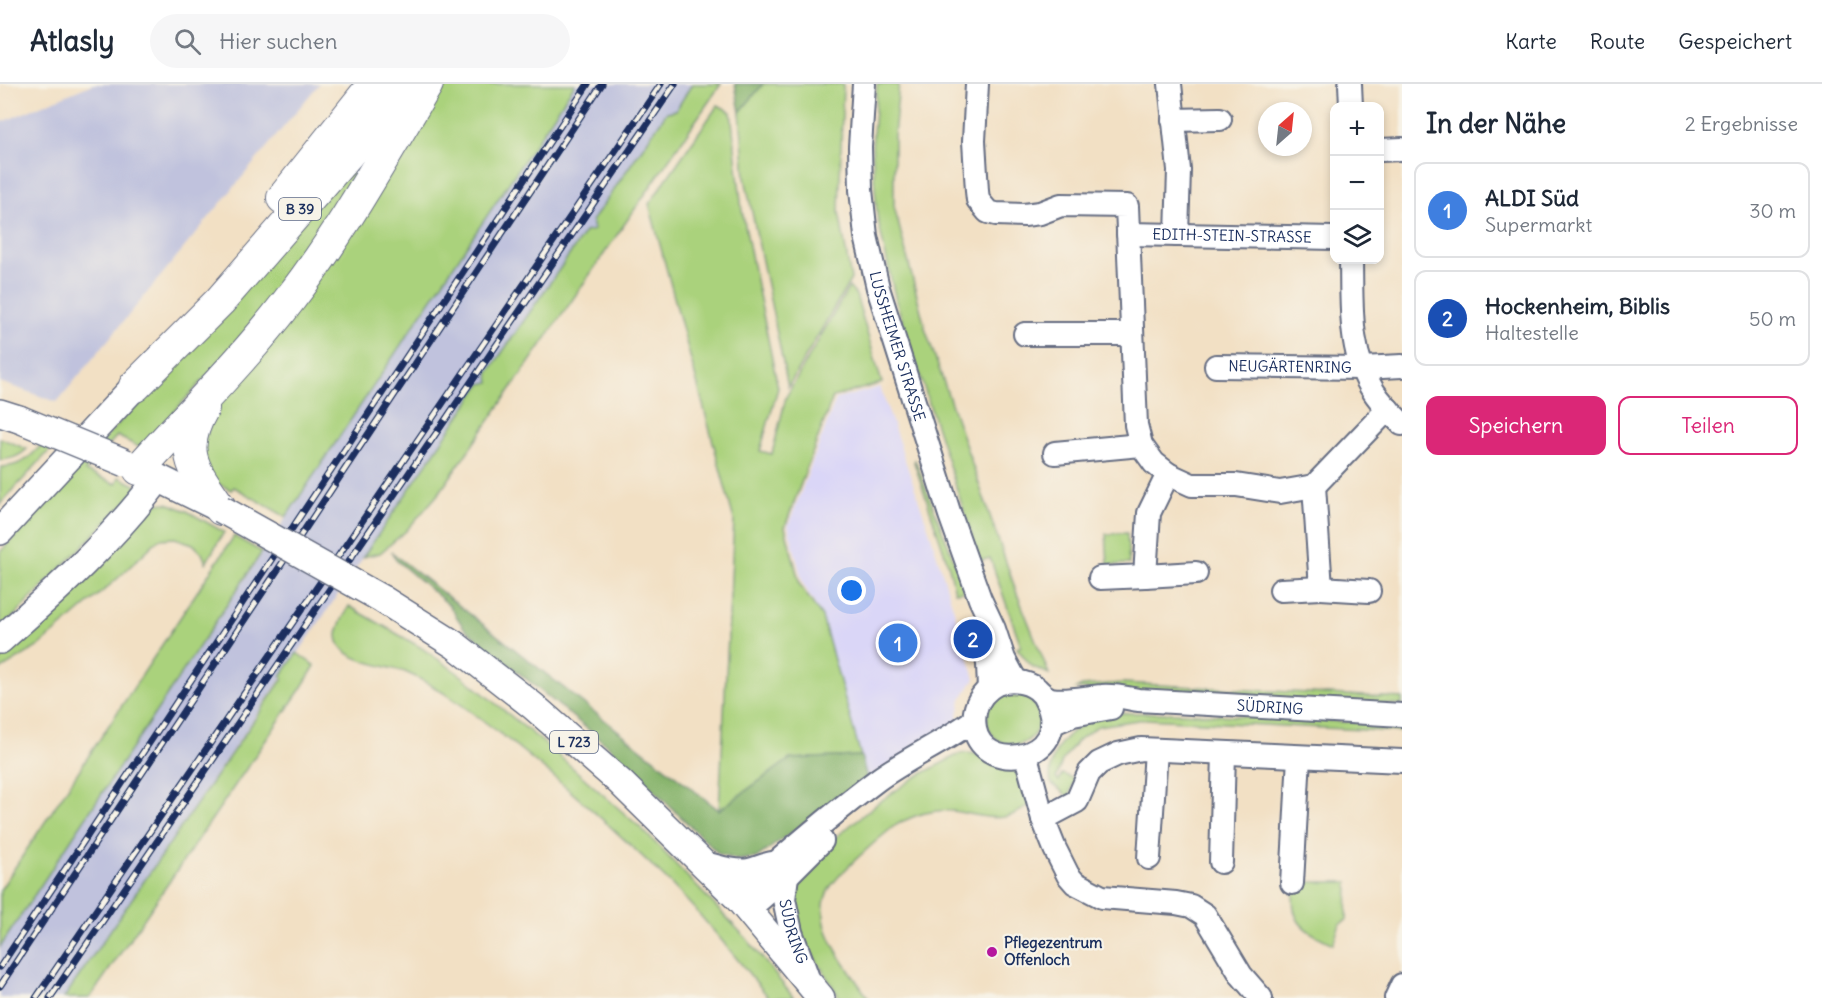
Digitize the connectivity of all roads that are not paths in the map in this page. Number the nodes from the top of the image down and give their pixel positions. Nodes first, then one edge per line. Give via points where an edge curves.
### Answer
1 (374, 84) edge
2 (404, 84) edge
3 (427, 84) edge
4 (864, 84) edge
5 (977, 84) edge
6 (1170, 84) edge
7 (1350, 84) edge
8 (1351, 102) edge
9 (1220, 119) dead end
10 (1173, 120) junction
11 (1402, 149) edge
12 (1384, 150) edge
13 (1128, 234) junction
14 (1178, 235) junction
15 (1330, 238) edge
16 (1351, 264) edge
17 (1025, 334) dead end
18 (1132, 334) junction
19 (1216, 366) dead end
20 (1402, 366) edge
21 (1362, 368) junction
22 (135, 386) junction
23 (212, 391) junction
24 (9, 416) edge
25 (1395, 416) edge
26 (1142, 445) junction
27 (1054, 453) dead end
28 (141, 470) junction
29 (1168, 474) junction
30 (1314, 486) junction
31 (221, 509) junction
32 (0, 531) edge
33 (1196, 573) dead end
34 (1145, 576) junction
35 (1100, 578) dead end
36 (1321, 588) junction
37 (1281, 590) dead end
38 (1369, 591) dead end
39 (980, 599) junction
40 (0, 640) edge
41 (1016, 681) junction
42 (989, 689) junction
43 (1044, 697) junction
44 (1138, 700) junction
45 (1402, 714) edge
46 (974, 720) junction
47 (1051, 724) junction
48 (983, 744) junction
49 (1156, 750) junction
50 (1224, 753) junction
51 (1026, 756) junction
52 (1299, 757) junction
53 (1402, 761) edge
54 (1043, 819) junction
55 (1149, 858) dead end
56 (1221, 862) dead end
57 (704, 863) junction
58 (781, 869) junction
59 (1292, 883) dead end
60 (743, 903) junction
61 (1402, 985) edge
62 (816, 991) edge
63 (1261, 998) edge
64 (1396, 998) edge

1 - 22 highway, B 39 via 206,291
2 - 22 highway, B 39 via 220,301
3 - 23 highway, B 39 via 315,266 268,328
4 - 39 street, LUSSHEIMER STRASSE via 860,147 866,236 878,288 939,483
5 - 13 street via 977,191 978,200 988,212 1040,213 1061,205 1127,206
6 - 10 street
7 - 8 street
9 - 10 street
10 - 14 street via 1179,170
11 - 12 street
13 - 14 street, EDITH-STEIN-STRASSE
13 - 18 street
14 - 15 street, EDITH-STEIN-STRASSE
16 - 21 street, NEUGÄRTENRING via 1355,345
17 - 18 street
18 - 26 street via 1136,425
19 - 21 street, NEUGÄRTENRING
20 - 21 street, NEUGÄRTENRING
21 - 25 street, NEUGÄRTENRING via 1374,392
22 - 32 main road, B 39
23 - 28 highway, B 39
23 - 31 highway, B 39 via 189,441 191,462
24 - 28 main road, bridge
25 - 30 street
26 - 27 street
26 - 29 street via 1154,463
28 - 31 main road, L 723
28 - 40 main road via 142,502 58,589
29 - 30 street via 1192,485 1236,485 1280,492
29 - 34 street via 1149,513
30 - 36 street
31 - 57 main road, L 723, bridge via 446,638 620,782
33 - 34 street
34 - 35 street
36 - 37 street
36 - 38 street
39 - 41 street, LUSSHEIMER STRASSE
39 - 42 street, LUSSHEIMER STRASSE via 980,631
41 - 42 street
41 - 43 street, SÜDRING
42 - 46 street via 981,697
43 - 44 street, SÜDRING via 1055,700 1104,695
43 - 47 street
44 - 45 street, SÜDRING
44 - 47 street, SÜDRING
46 - 48 street
46 - 58 street, SÜDRING via 876,782
47 - 51 street via 1047,738
48 - 51 street via 995,754 1010,758
48 - 58 street, SÜDRING via 957,749 915,770
49 - 50 street
49 - 54 street via 1141,748 1099,763 1089,773 1077,801
49 - 55 street
50 - 52 street
50 - 56 street
51 - 54 street
52 - 53 street
52 - 59 street
54 - 63 street via 1060,862 1075,883 1102,897 1191,906 1205,915 1241,975
57 - 58 street, SÜDRING via 730,870 749,870 760,865
57 - 60 main road, L 723
58 - 60 street, SÜDRING
58 - 62 street, SÜDRING via 790,932
60 - 62 main road, L 723
61 - 64 street

